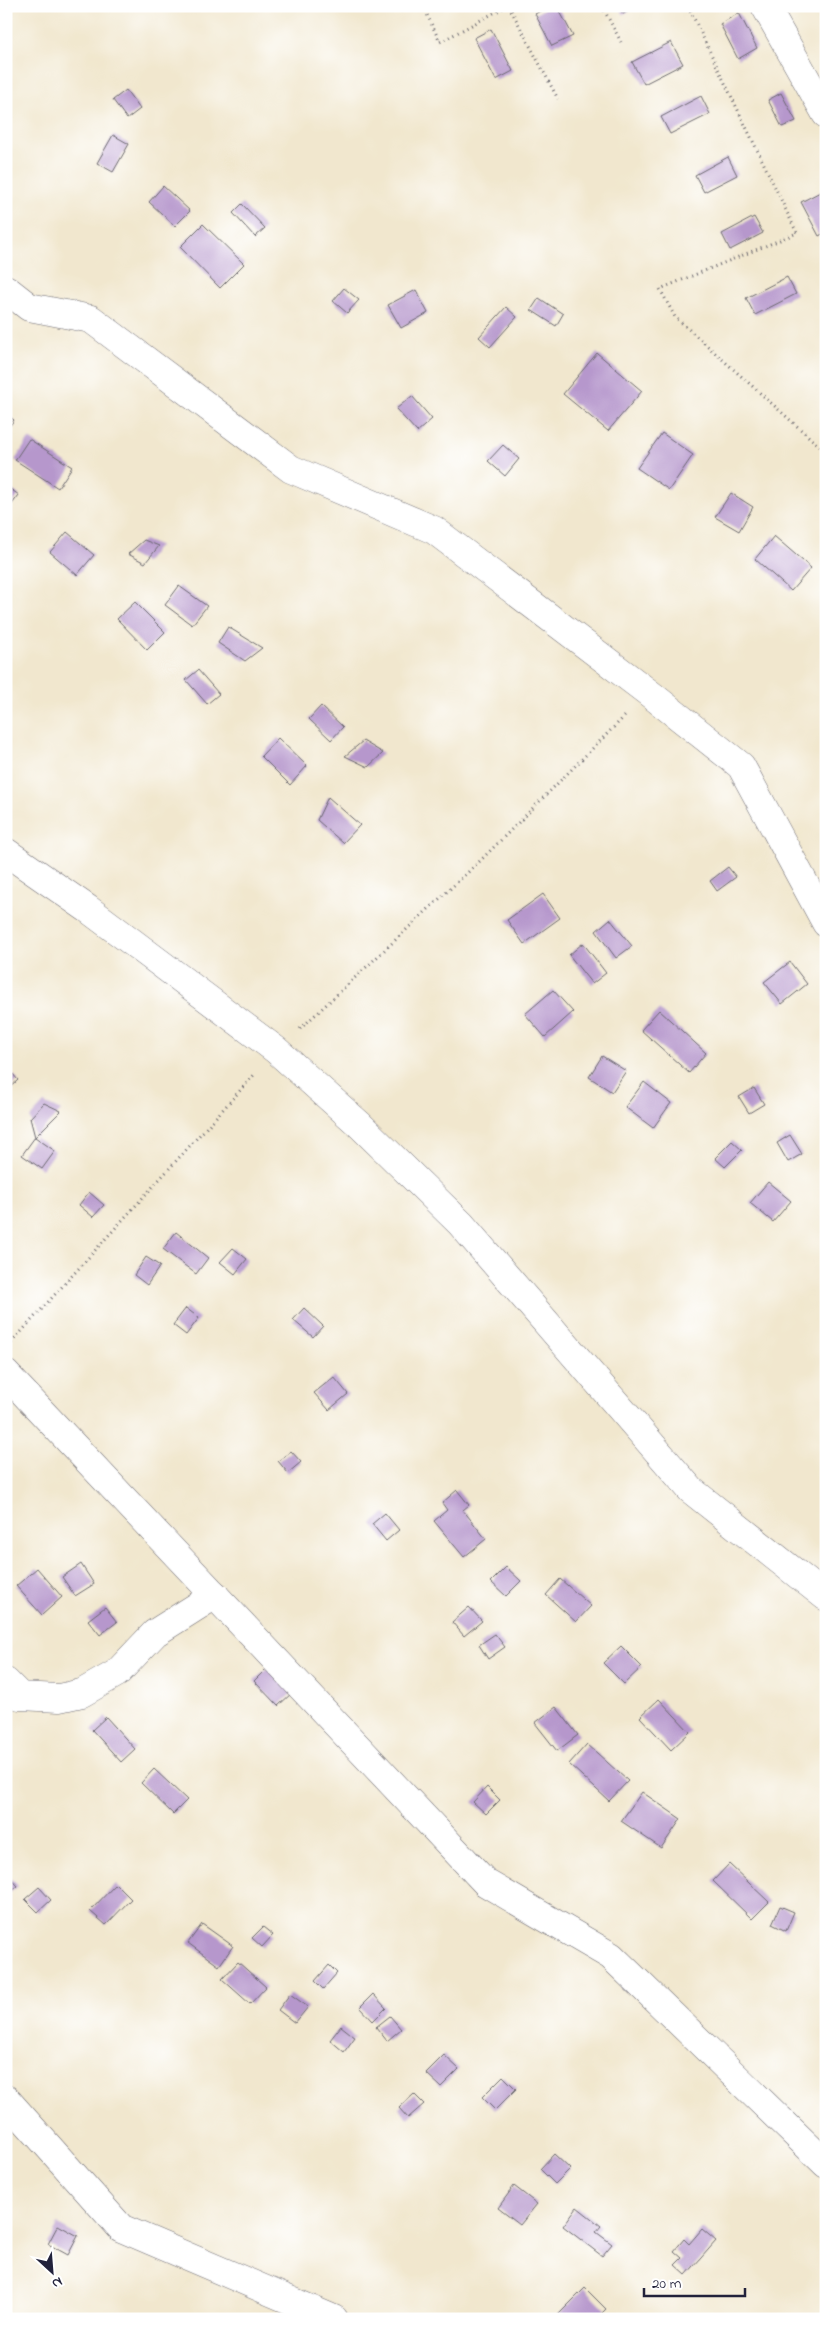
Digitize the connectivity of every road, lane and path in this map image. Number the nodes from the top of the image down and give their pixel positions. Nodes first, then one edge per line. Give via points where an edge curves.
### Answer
1 (423, 6) edge
2 (508, 6) edge
3 (602, 6) edge
4 (688, 6) edge
5 (765, 6) edge
6 (621, 42) dead end
7 (558, 99) dead end
8 (826, 114) edge
9 (6, 289) edge
10 (826, 452) edge
11 (649, 693) junction
12 (6, 852) edge
13 (826, 923) edge
14 (276, 1050) junction
15 (6, 1348) edge
16 (6, 1374) edge
17 (215, 1595) junction
18 (826, 1597) edge
19 (6, 1682) edge
20 (6, 2099) edge
21 (826, 2164) edge
22 (334, 2319) edge

1 - 2 path via 440,42
2 - 7 path
3 - 6 path
4 - 10 path via 797,233 660,289 675,317
5 - 8 street
9 - 11 street via 29,307 91,319 291,469 434,530
11 - 13 street via 741,766
11 - 14 path via 481,860
12 - 14 street
14 - 15 path
14 - 18 street via 360,1125 461,1224 691,1490
16 - 17 street
17 - 19 street via 155,1634 118,1673 82,1693 59,1698 20,1696
17 - 21 street via 486,1883 611,1956
20 - 22 street via 121,2228

